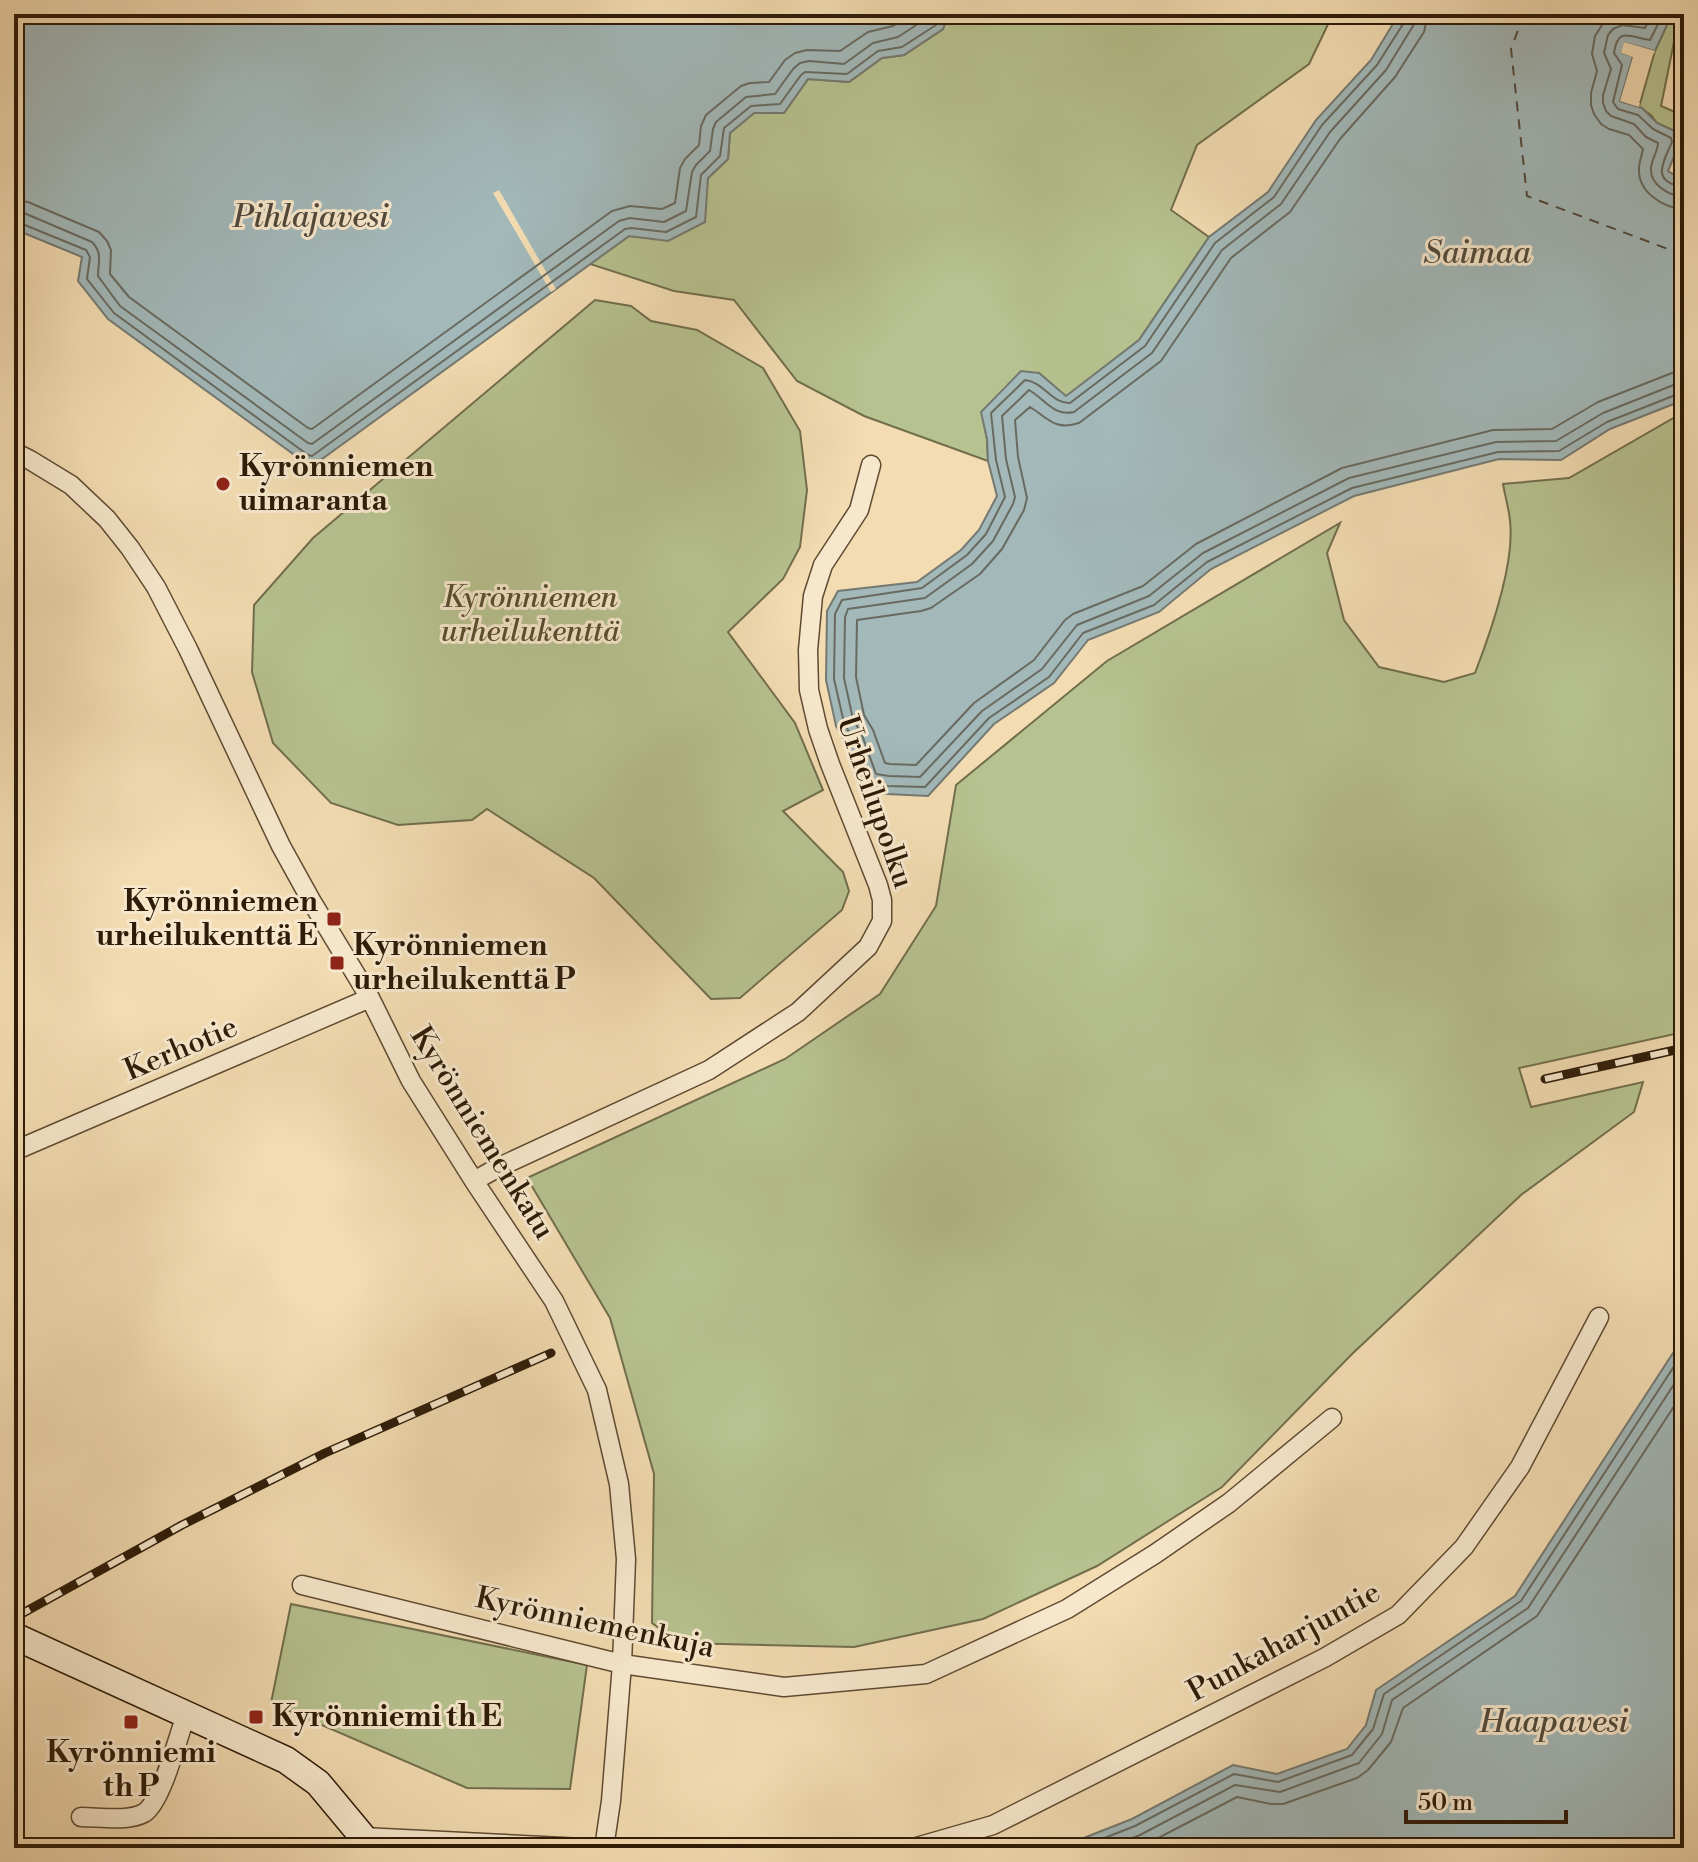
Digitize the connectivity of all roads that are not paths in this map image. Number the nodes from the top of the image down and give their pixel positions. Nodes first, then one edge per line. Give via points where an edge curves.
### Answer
1 (14, 452) edge
2 (871, 465) dead end
3 (370, 998) junction
4 (14, 1151) edge
5 (474, 1181) junction
6 (1599, 1317) dead end
7 (1332, 1418) dead end
8 (302, 1585) dead end
9 (14, 1636) edge
10 (622, 1664) junction
11 (186, 1715) junction
12 (81, 1817) dead end
13 (363, 1842) edge
14 (583, 1848) edge
15 (604, 1848) edge
16 (913, 1848) edge

1 - 3 street, Kyrönniemenkatu via 71,485 130,548 188,649 281,846
2 - 5 street, Urheilupolku via 859,510 823,565 813,596 808,650 809,690 818,729 882,900 882,921 868,947 798,1012 709,1070
3 - 4 street, Kerhotie
3 - 5 street, Kyrönniemenkatu via 411,1081
5 - 10 street, Kyrönniemenkatu via 554,1301 597,1390 619,1484 626,1559
6 - 16 street, Punkaharjuntie via 1520,1467 1464,1547 1398,1615 1324,1658 993,1825
7 - 10 street, Kyrönniemenkuja via 1229,1503 1155,1554 1067,1609 926,1674 784,1687
8 - 10 street, Kyrönniemenkuja
9 - 11 street
10 - 15 street, Kyrönniemenkatu
11 - 12 street via 152,1806 118,1818
11 - 13 street via 286,1760 318,1783
13 - 14 street

